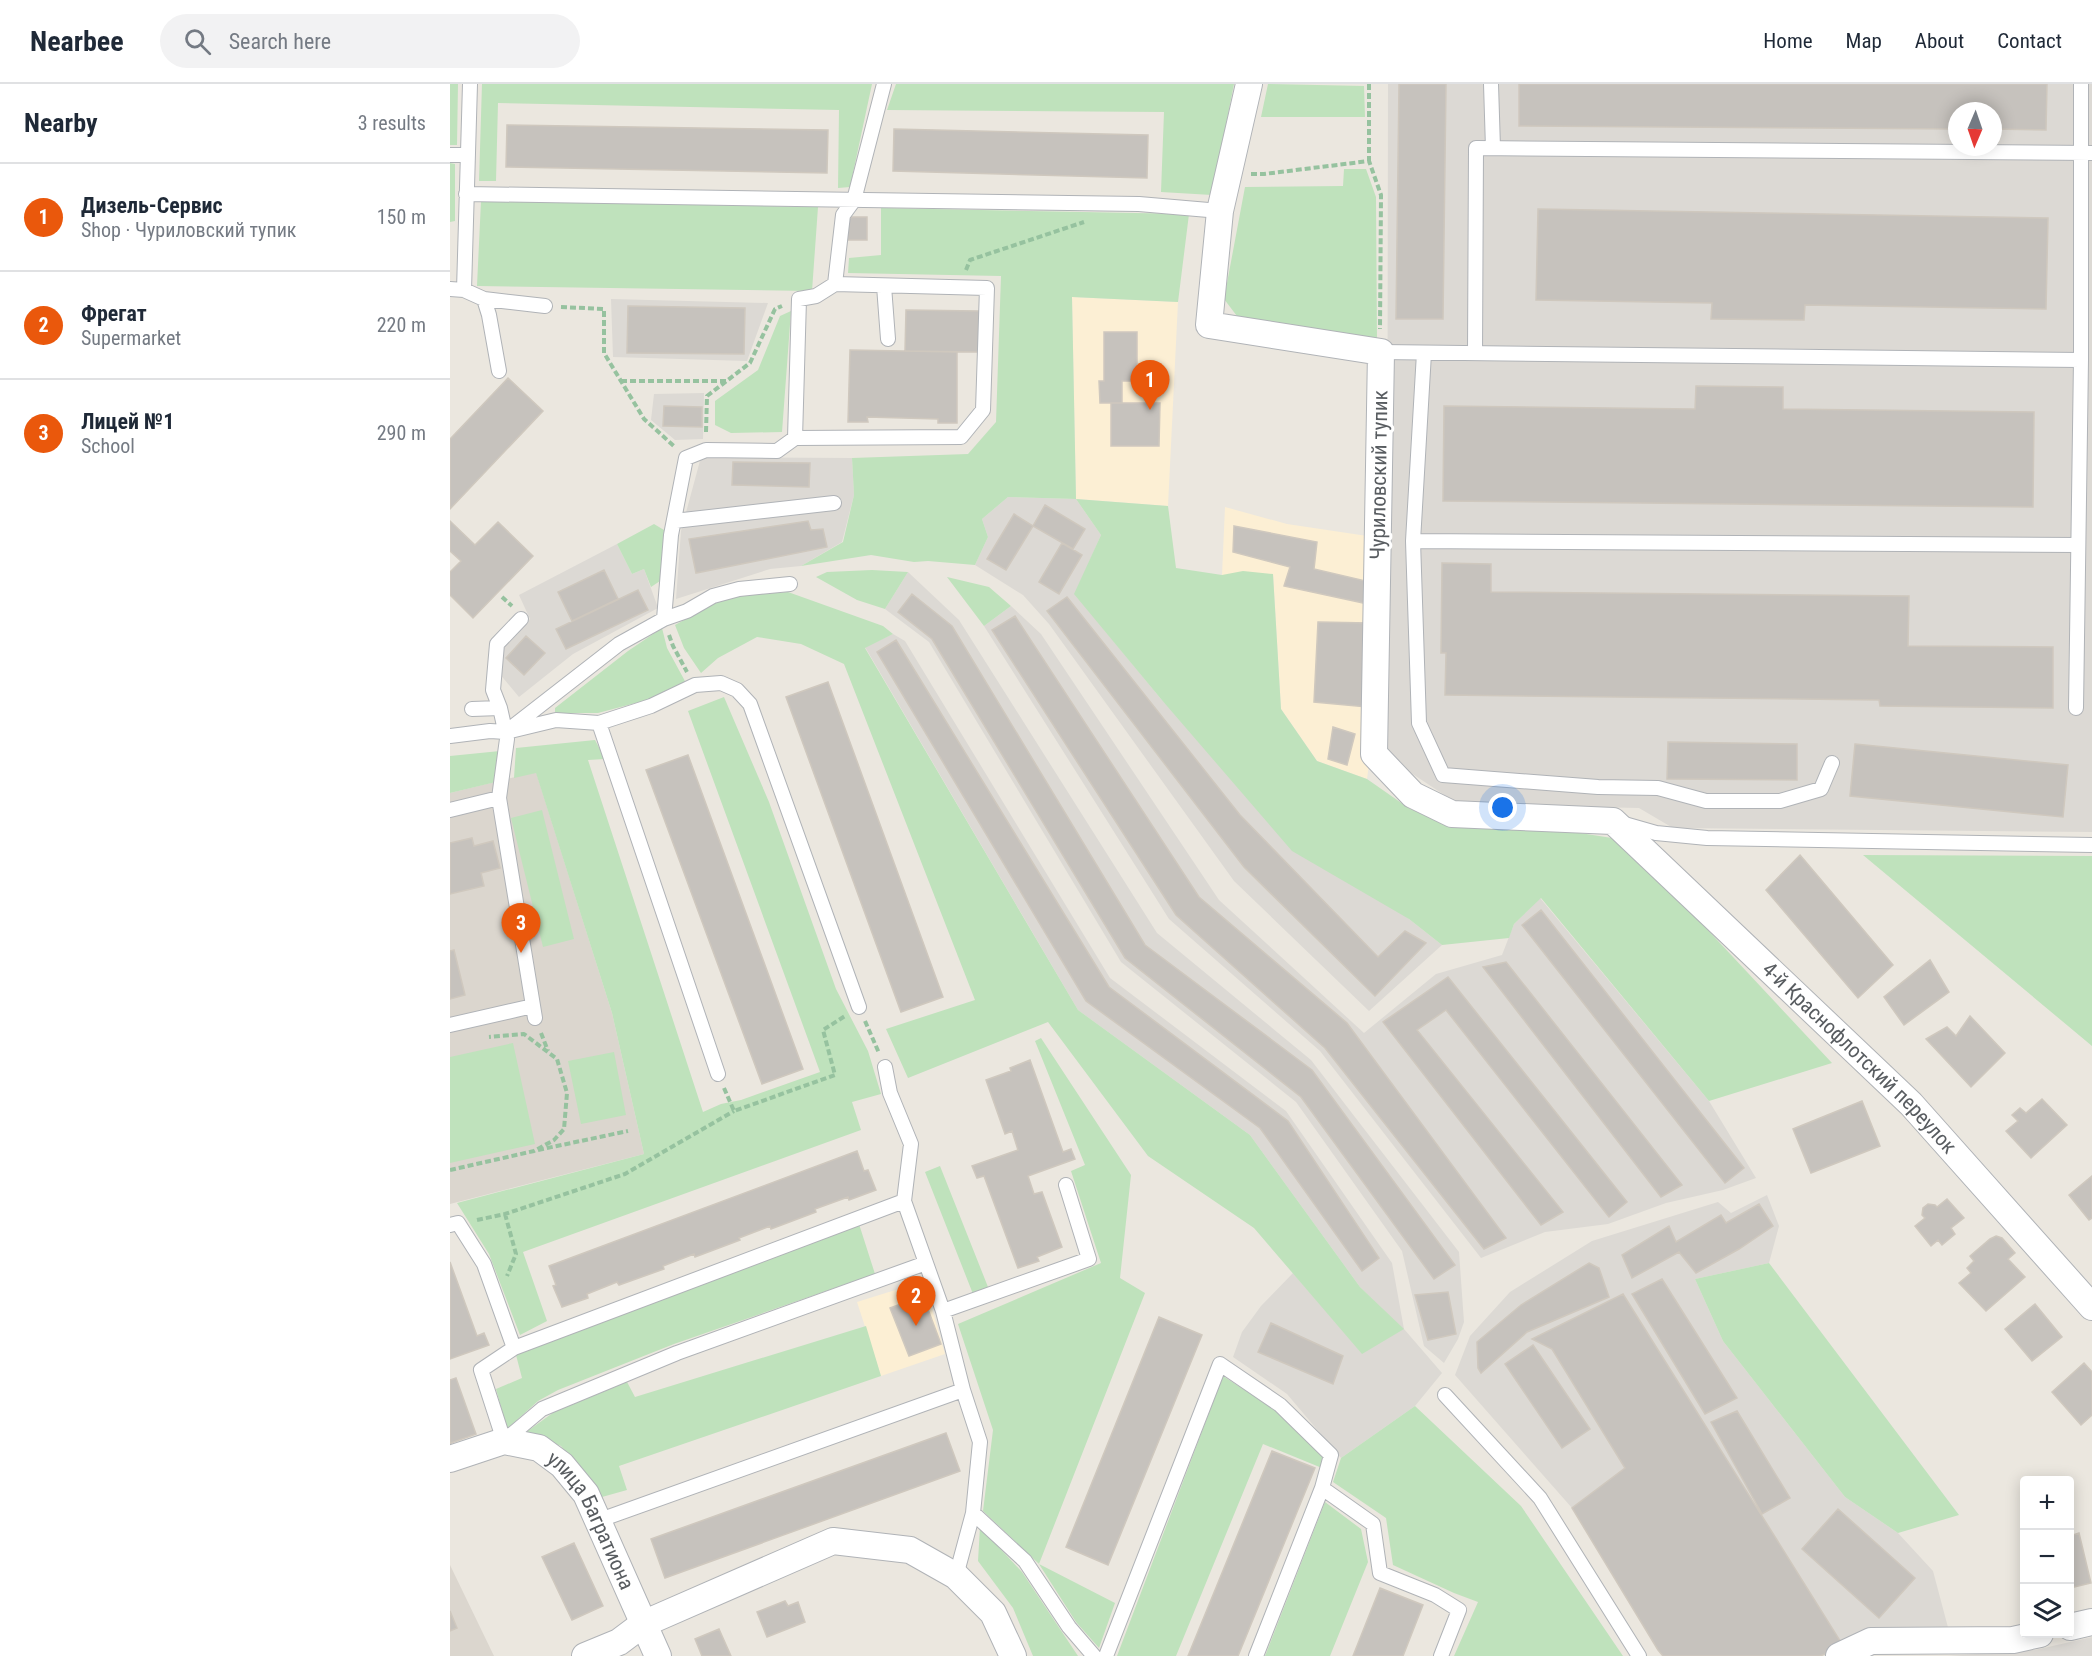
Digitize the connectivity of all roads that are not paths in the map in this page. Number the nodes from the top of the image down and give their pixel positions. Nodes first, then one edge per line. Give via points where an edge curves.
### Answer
1 (470, 84) edge
2 (884, 84) edge
3 (1249, 84) edge
4 (1491, 84) edge
5 (2081, 84) edge
6 (1493, 148) junction
7 (2087, 153) edge
8 (450, 155) edge
9 (468, 155) junction
10 (466, 194) junction
11 (854, 200) junction
12 (1220, 211) junction
13 (450, 240) edge
14 (465, 240) junction
15 (835, 284) junction
16 (884, 286) junction
17 (450, 289) edge
18 (464, 290) junction
19 (484, 299) junction
20 (545, 306) road end
21 (888, 339) dead end
22 (1381, 352) junction
23 (1425, 353) junction
24 (1475, 353) junction
25 (2081, 360) junction
26 (499, 371) dead end
27 (795, 438) junction
28 (834, 502) dead end
29 (674, 521) junction
30 (1413, 541) junction
31 (2078, 545) junction
32 (790, 584) dead end
33 (521, 619) dead end
34 (664, 619) junction
35 (500, 708) junction
36 (2076, 708) dead end
37 (472, 709) dead end
38 (599, 723) junction
39 (506, 732) junction
40 (450, 736) edge
41 (1832, 764) dead end
42 (499, 798) junction
43 (450, 810) edge
44 (1613, 821) junction
45 (2092, 845) edge
46 (859, 1007) road end
47 (450, 1025) edge
48 (885, 1067) road end
49 (718, 1074) road end
50 (1066, 1185) dead end
51 (904, 1201) junction
52 (454, 1224) edge
53 (926, 1263) junction
54 (2092, 1307) edge
55 (942, 1311) junction
56 (514, 1348) junction
57 (963, 1390) junction
58 (1445, 1395) dead end
59 (504, 1441) junction
60 (450, 1459) edge
61 (1322, 1488) junction
62 (973, 1513) junction
63 (597, 1521) junction
64 (956, 1576) junction
65 (2092, 1622) edge
66 (643, 1624) junction
67 (2074, 1626) edge
68 (2022, 1638) edge
69 (585, 1656) edge
70 (658, 1656) edge
71 (1013, 1656) edge
72 (1094, 1656) edge
73 (1106, 1656) edge
74 (1256, 1656) edge
75 (1441, 1656) edge
76 (1639, 1656) edge
77 (1839, 1656) edge

1 - 9 lane
2 - 11 lane
3 - 12 street
4 - 6 lane
5 - 7 lane
6 - 7 lane
6 - 24 lane via 1476,148
7 - 25 lane
8 - 9 lane
9 - 10 lane
10 - 11 lane
10 - 14 lane
11 - 12 lane via 1139,204
11 - 15 lane via 843,215
12 - 22 street via 1209,325
13 - 14 lane
14 - 18 lane
15 - 16 lane
15 - 27 lane via 816,296 799,299
16 - 21 lane
16 - 27 lane via 987,288 983,410 961,437
17 - 18 lane
18 - 19 lane
19 - 20 lane
19 - 26 lane
22 - 23 lane
22 - 44 street, Чуриловский тупик via 1374,754 1413,795 1452,814
23 - 24 lane
23 - 30 lane
24 - 25 lane
25 - 31 lane
27 - 29 lane via 777,451 706,450 686,458
28 - 29 lane
29 - 34 lane
30 - 31 lane
30 - 41 lane via 1419,723 1443,775 1658,788 1706,801 1780,801 1821,789
31 - 36 lane
32 - 34 lane via 713,596
33 - 35 lane via 497,644 493,690
34 - 39 lane via 619,644
35 - 37 lane
35 - 39 lane
38 - 39 lane via 556,720
38 - 46 lane via 651,706 695,685 721,683 737,690 750,704
38 - 49 lane
39 - 40 lane
39 - 42 lane via 508,745
42 - 43 lane
42 - 47 lane via 534,1012
44 - 45 lane via 1656,833 1707,838
44 - 54 street, 4-й Краснофлотский переулок via 1911,1104
48 - 51 lane via 890,1093 911,1144
50 - 55 lane via 1089,1259
51 - 53 lane
51 - 56 lane
52 - 56 lane via 484,1264
53 - 55 lane
53 - 59 lane via 676,1353 542,1409
55 - 57 lane
56 - 59 lane via 480,1370
57 - 62 lane via 980,1442
57 - 63 lane
58 - 76 lane via 1540,1498
59 - 60 street, улица Багратиона
59 - 63 street, улица Багратиона via 539,1448 562,1465 586,1494
61 - 73 lane via 1331,1455 1280,1405 1220,1364
61 - 74 lane
61 - 75 lane via 1373,1524 1380,1573 1435,1595 1459,1610
62 - 64 lane
62 - 72 lane via 1024,1561
63 - 66 street, улица Багратиона
64 - 66 street via 910,1550 833,1541
64 - 71 street via 993,1613
65 - 67 street
66 - 69 street via 619,1642
66 - 70 street, улица Багратиона
68 - 77 street via 1871,1641

